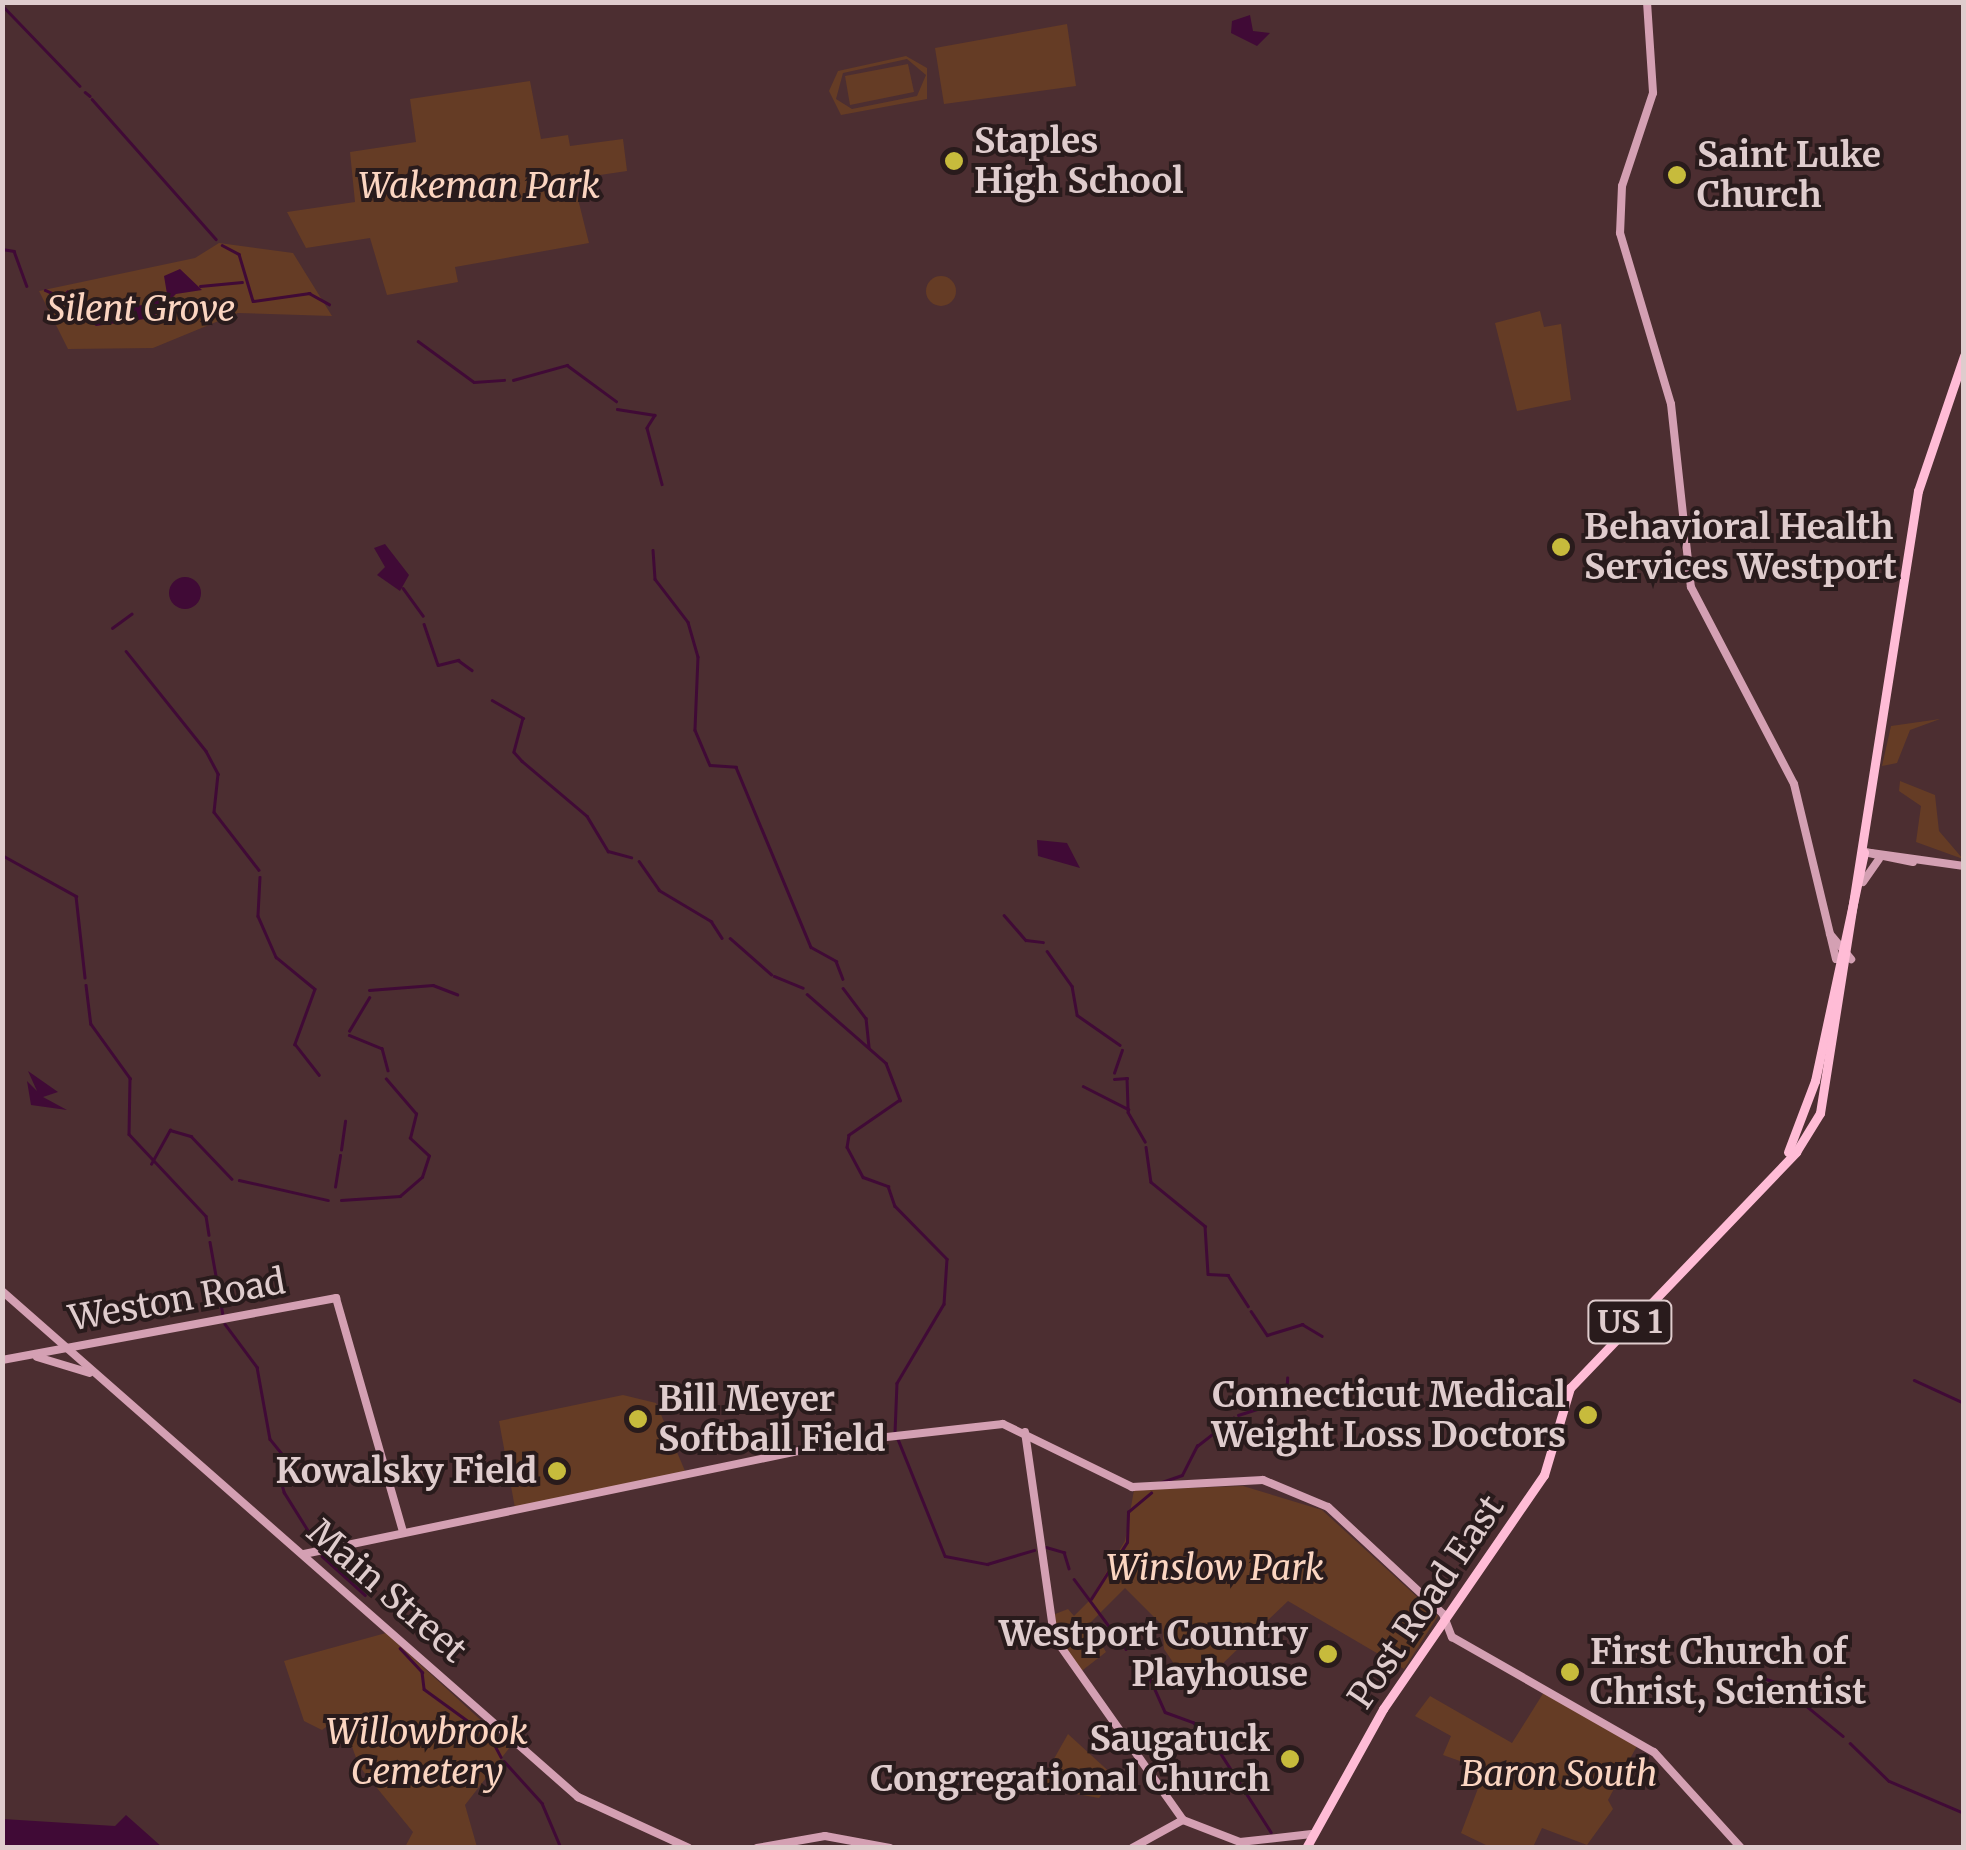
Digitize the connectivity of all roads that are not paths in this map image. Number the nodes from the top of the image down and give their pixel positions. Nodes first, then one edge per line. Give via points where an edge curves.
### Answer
1 (1648, 2) edge
2 (1964, 356) edge
3 (1864, 852) junction
4 (1880, 858) junction
5 (1942, 863) junction
6 (1964, 866) edge
7 (1863, 882) junction
8 (1829, 926) junction
9 (1839, 944) junction
10 (1836, 959) junction
11 (1851, 959) junction
12 (1811, 1097) junction
13 (1824, 1103) junction
14 (1782, 1162) junction
15 (2, 1291) edge
16 (66, 1348) junction
17 (28, 1356) junction
18 (2, 1360) edge
19 (94, 1374) junction
20 (1026, 1432) junction
21 (403, 1532) junction
22 (304, 1554) junction
23 (1448, 1624) junction
24 (1183, 1820) junction
25 (1312, 1834) junction
26 (688, 1848) edge
27 (757, 1848) edge
28 (890, 1848) edge
29 (1132, 1848) edge
30 (1306, 1848) edge
31 (1741, 1848) edge

1 - 8 main road via 1653,92 1622,186 1620,233 1672,404 1692,587 1794,784
2 - 3 main road, Post Road East / US 1 via 1920,483
3 - 4 main road
3 - 5 main road
3 - 7 main road, Post Road East / US 1
3 - 9 main road, Post Road East / US 1
4 - 5 main road
4 - 7 main road
5 - 6 main road
7 - 11 main road, Post Road East / US 1
8 - 9 main road
8 - 10 main road
9 - 10 main road, Post Road East / US 1
9 - 11 main road
10 - 12 main road, Post Road East / US 1
11 - 13 main road, Post Road East / US 1
12 - 13 main road
12 - 14 main road, Post Road East / US 1
13 - 14 main road, Post Road East / US 1
14 - 23 main road, Post Road East / US 1 via 1570,1388 1544,1475
15 - 16 main road, Main Street
16 - 17 main road, Weston Road
16 - 19 main road, Main Street
16 - 21 main road, Weston Road via 336,1298
17 - 18 main road, Weston Road
17 - 19 main road, Weston Road
19 - 22 main road, Main Street
20 - 21 main road via 983,1422 896,1434
20 - 23 main road via 1139,1488 1278,1484 1334,1511
20 - 24 main road via 1054,1638
21 - 22 main road
22 - 26 main road, Main Street via 578,1797
23 - 25 main road, Post Road East / US 1 via 1382,1709
23 - 31 main road via 1475,1649 1654,1752
24 - 25 main road via 1240,1842
24 - 29 main road
25 - 30 main road, Post Road East / US 1
27 - 28 main road via 826,1836

